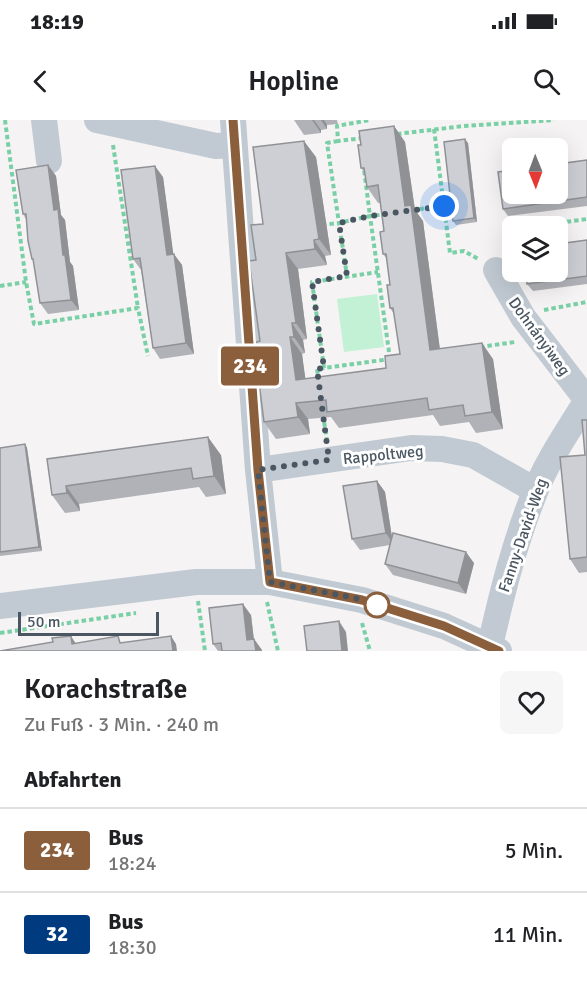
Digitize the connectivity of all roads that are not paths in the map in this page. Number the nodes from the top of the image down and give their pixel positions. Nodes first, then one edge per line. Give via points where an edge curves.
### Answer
1 (44, 120) edge
2 (103, 122) edge
3 (233, 132) edge
4 (49, 161) dead end
5 (496, 270) road end
6 (587, 400) edge
7 (258, 470) junction
8 (535, 490) junction
9 (266, 581) junction
10 (0, 606) edge
11 (495, 648) edge

1 - 4 street
2 - 3 street via 216,146
3 - 7 street
5 - 6 street, Dohnányiweg via 531,326
6 - 8 street, Fanny-David-Weg
7 - 8 street, Rappoltweg via 411,448 442,449 473,455
7 - 9 street
8 - 11 street, Fanny-David-Weg via 502,593
9 - 10 street via 196,582
9 - 11 street via 362,600 444,626

